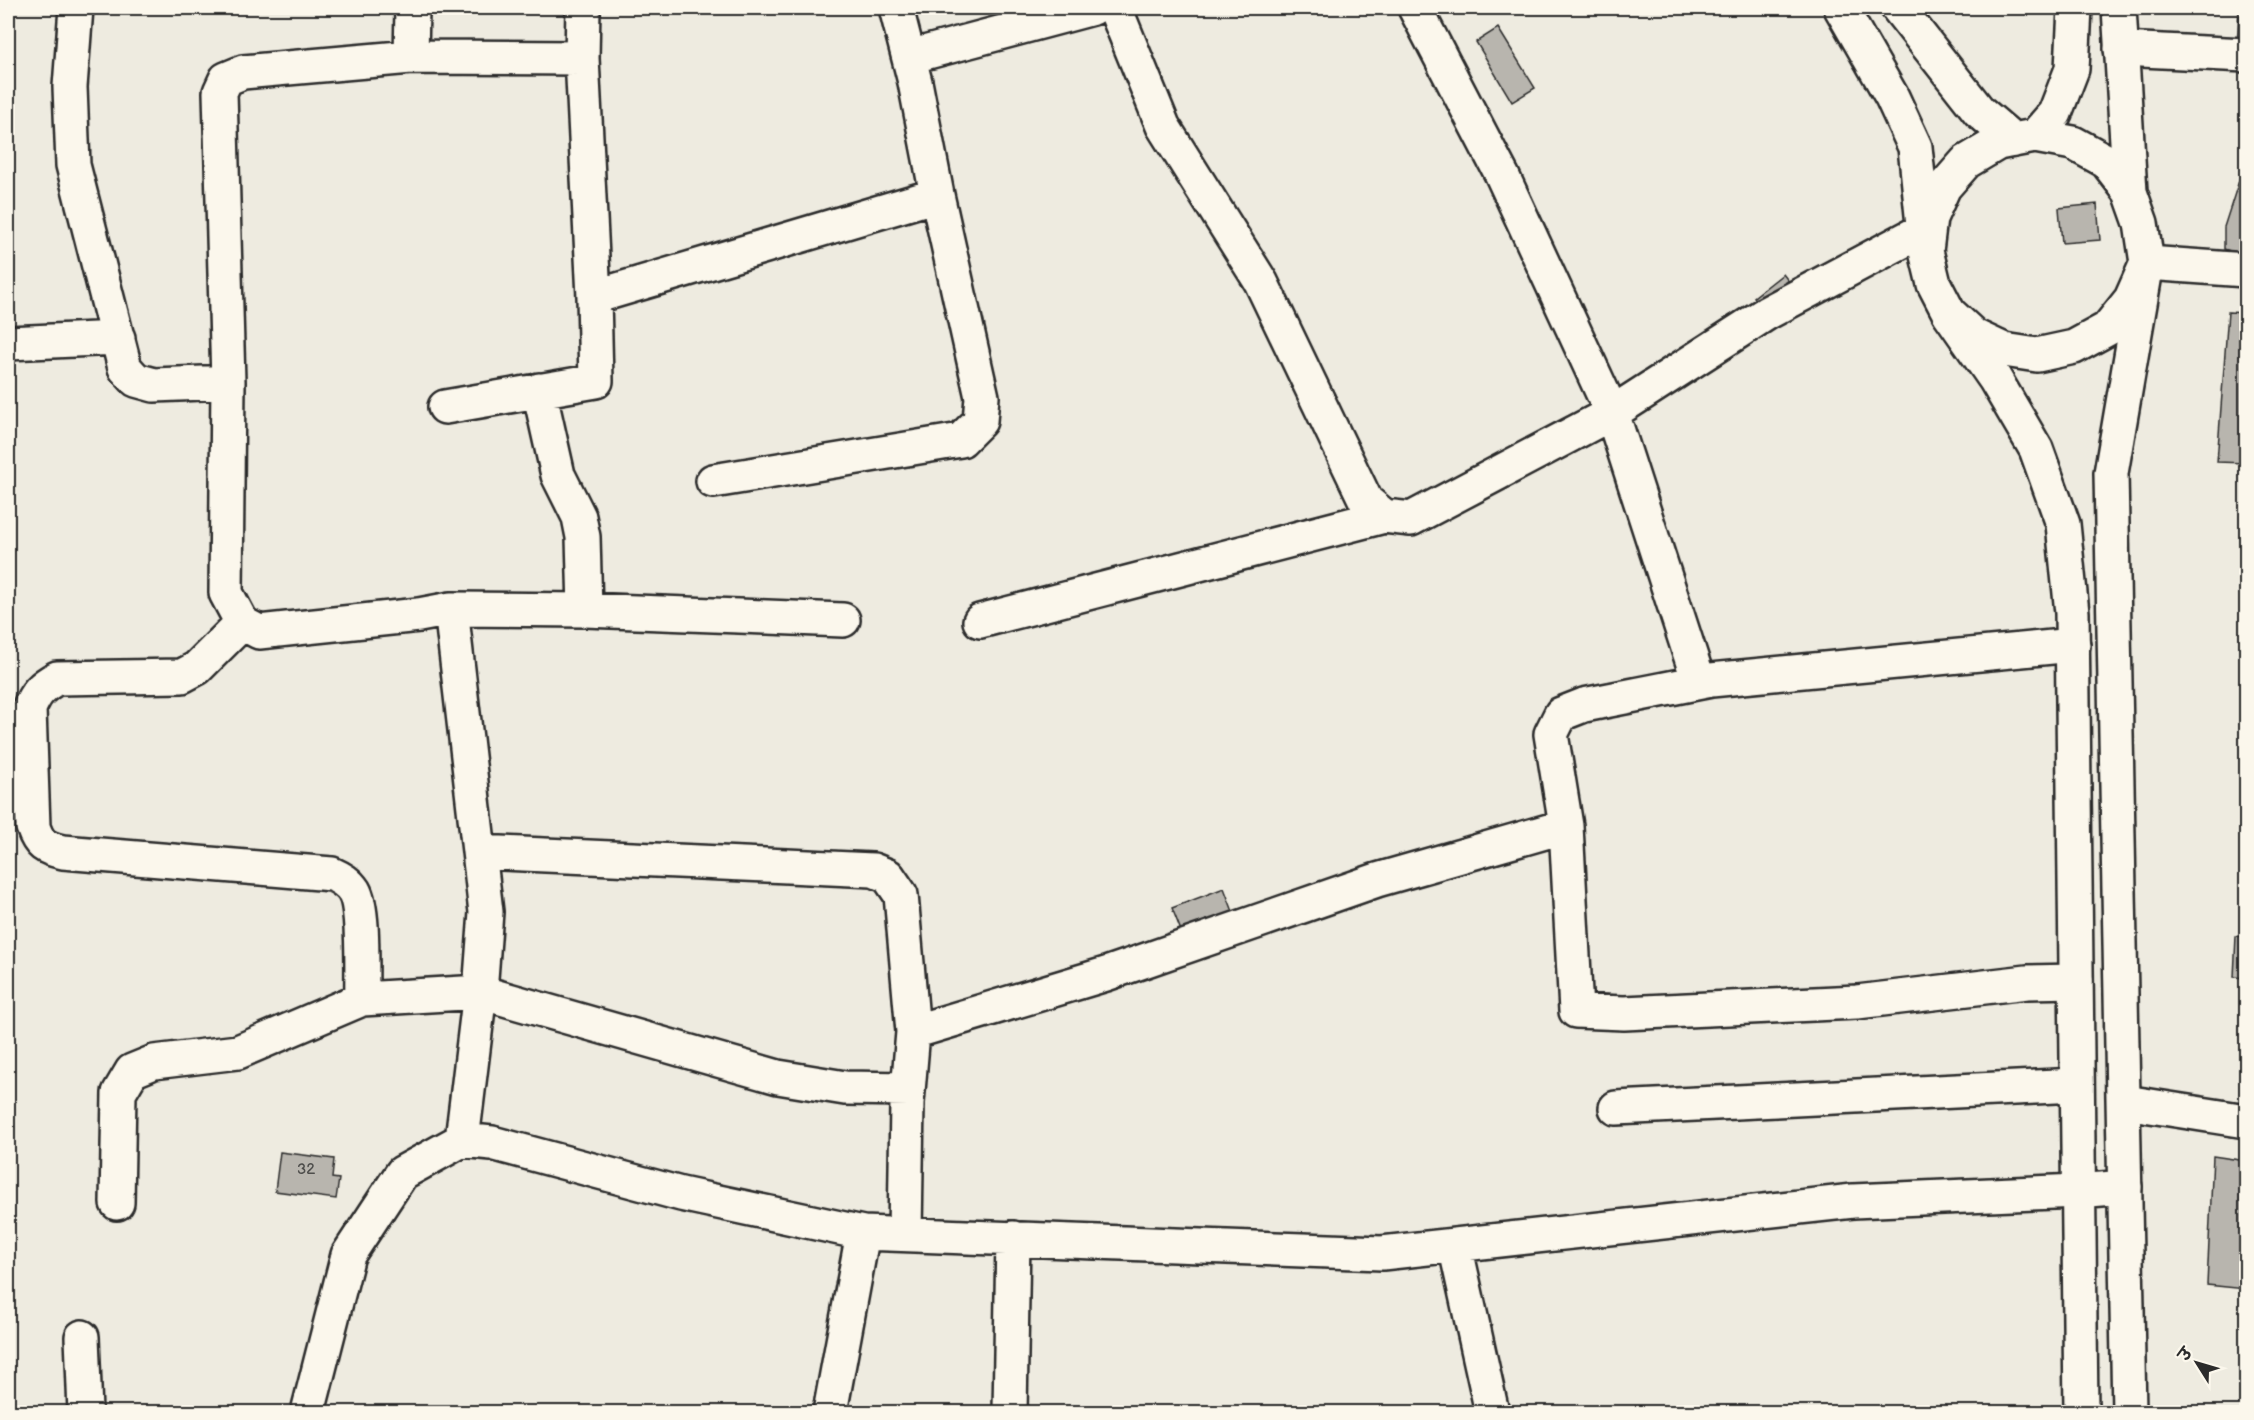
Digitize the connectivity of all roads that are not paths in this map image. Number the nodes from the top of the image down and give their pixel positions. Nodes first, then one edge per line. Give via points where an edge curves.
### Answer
1 (76, 8) edge
2 (412, 8) edge
3 (583, 8) edge
4 (896, 8) edge
5 (1093, 8) edge
6 (1114, 8) edge
7 (1415, 8) edge
8 (1841, 8) edge
9 (1898, 8) edge
10 (2075, 8) edge
11 (2119, 8) edge
12 (2121, 49) junction
13 (2247, 55) edge
14 (411, 57) junction
15 (909, 57) junction
16 (582, 58) junction
17 (2024, 138) junction
18 (2130, 192) junction
19 (937, 195) junction
20 (1925, 240) junction
21 (2147, 263) junction
22 (2247, 270) edge
23 (594, 297) junction
24 (1949, 313) junction
25 (118, 338) junction
26 (8, 344) edge
27 (228, 382) junction
28 (539, 390) junction
29 (445, 407) dead end
30 (1612, 413) junction
31 (713, 481) dead end
32 (1384, 516) junction
33 (451, 609) junction
34 (585, 610) junction
35 (843, 620) dead end
36 (980, 621) dead end
37 (242, 623) junction
38 (2073, 645) junction
39 (1699, 682) junction
40 (1566, 826) junction
41 (480, 852) junction
42 (2076, 981) junction
43 (480, 992) junction
44 (362, 999) junction
45 (913, 1032) junction
46 (2077, 1085) junction
47 (908, 1089) junction
48 (2124, 1102) junction
49 (1616, 1108) dead end
50 (2247, 1121) edge
51 (462, 1140) junction
52 (2125, 1186) junction
53 (2079, 1191) junction
54 (117, 1203) dead end
55 (864, 1233) junction
56 (905, 1234) junction
57 (1013, 1238) junction
58 (1455, 1245) junction
59 (82, 1337) dead end
60 (85, 1413) edge
61 (308, 1413) edge
62 (830, 1413) edge
63 (1010, 1413) edge
64 (1492, 1413) edge
65 (2081, 1413) edge
66 (2129, 1413) edge

1 - 25 street via 70,87 73,165
2 - 14 street
3 - 16 street
4 - 15 street
5 - 15 street
6 - 32 street via 1163,126 1261,282 1366,501
7 - 30 street via 1502,175
8 - 20 street via 1892,97 1915,147
9 - 17 street via 1979,111
10 - 17 street via 2072,69 2055,113
11 - 12 street
12 - 13 street
12 - 18 street
14 - 16 street
14 - 27 street via 243,72 226,79 220,92
15 - 19 street
16 - 23 street
17 - 18 street via 2073,143 2106,161
17 - 20 street via 1998,143 1966,162 1944,187
18 - 21 street via 2141,223
19 - 23 street
19 - 31 street via 982,398 980,421 961,440
20 - 24 street via 1934,284
20 - 30 street via 1767,313
21 - 22 street
21 - 24 street via 2131,299 2107,329 2074,347 2037,355 2004,350 1974,336
21 - 48 street via 2111,473
23 - 28 street via 596,381
24 - 38 street via 1995,379 2036,449 2063,524
25 - 26 street
25 - 27 street via 125,368 136,380 154,385
27 - 37 street via 226,593
28 - 29 street
28 - 34 street via 558,475 579,517
30 - 32 street via 1411,519
30 - 39 street
32 - 36 street
33 - 34 street
33 - 37 street via 259,632
33 - 41 street
34 - 35 street
37 - 44 street via 197,668 182,676 57,678 44,685 34,695 29,710 33,827 48,849 63,852 332,874 346,880 360,910
38 - 39 street
38 - 42 street
39 - 40 street via 1584,705 1561,714 1551,734
40 - 42 street via 1576,1011 1624,1013 1857,1002 2027,982
40 - 45 street via 1377,880 1106,974
41 - 43 street via 486,912
41 - 45 street via 873,870 888,876 902,895
42 - 46 street
43 - 44 street
43 - 47 street via 778,1077 844,1088
43 - 51 street
44 - 54 street via 238,1052 154,1062 132,1071 119,1094
45 - 47 street
46 - 49 street
46 - 53 street
47 - 56 street
48 - 50 street
48 - 52 street
51 - 55 street via 492,1143 681,1194
51 - 61 street via 402,1173 348,1255
52 - 53 street
52 - 66 street
53 - 58 street via 1853,1201
53 - 65 street
55 - 56 street
55 - 62 street
56 - 57 street
57 - 58 street via 1382,1253
57 - 63 street
58 - 64 street
59 - 60 street

